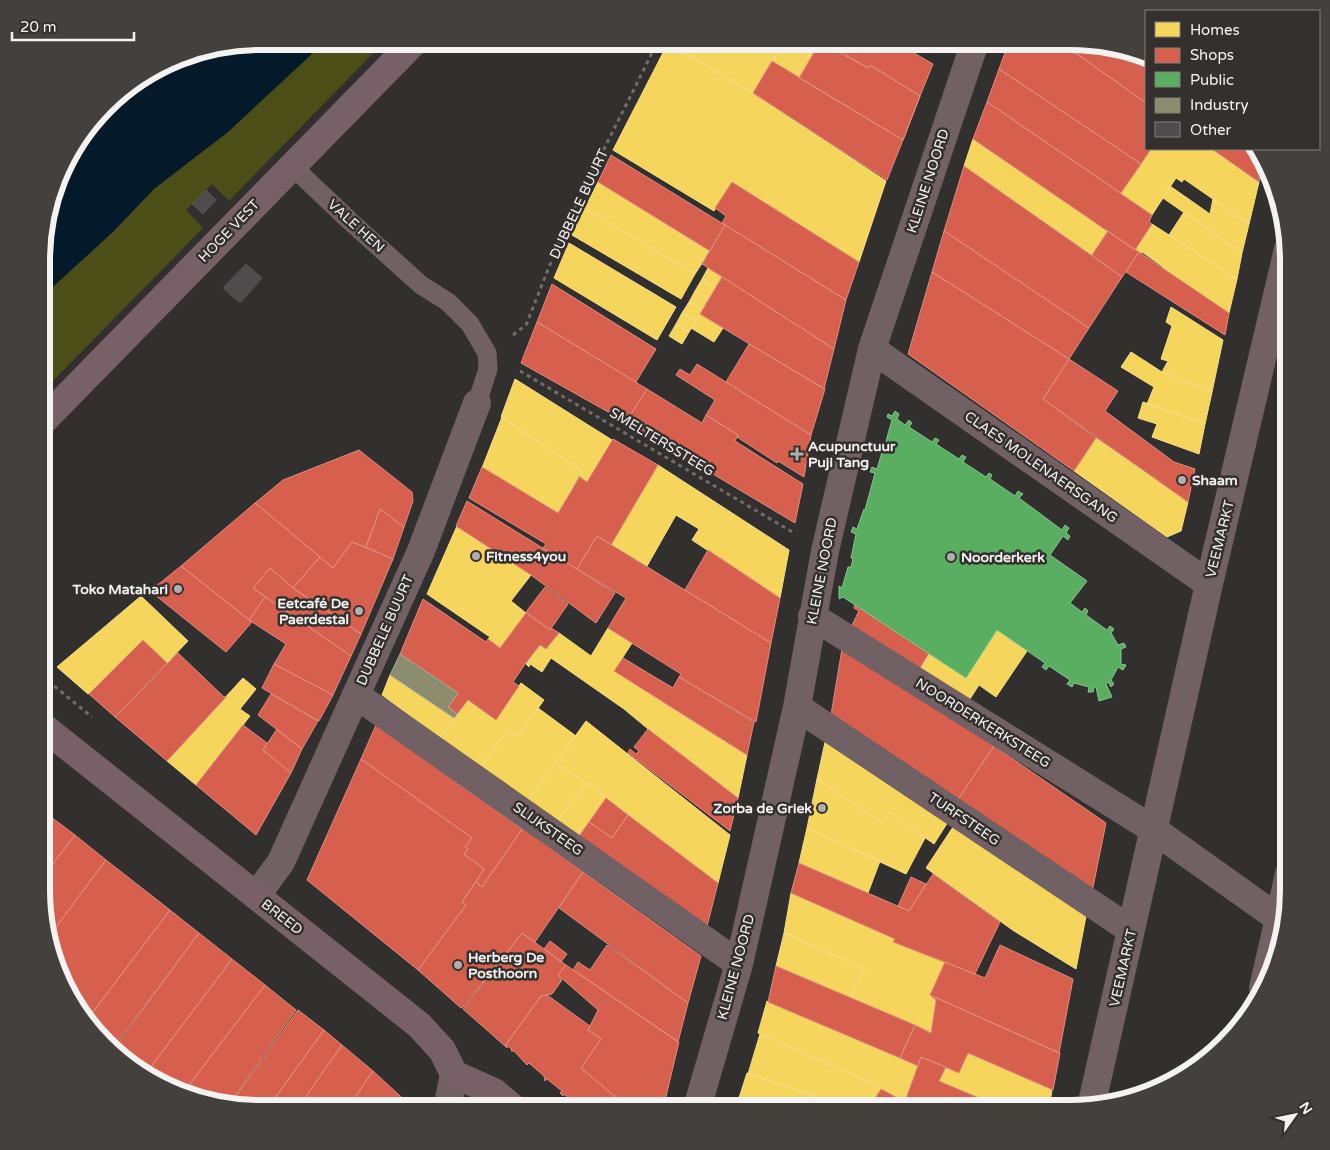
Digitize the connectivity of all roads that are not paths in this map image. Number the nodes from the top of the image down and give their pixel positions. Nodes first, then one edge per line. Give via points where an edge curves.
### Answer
1 (406, 50) edge
2 (972, 50) edge
3 (292, 166) junction
4 (1280, 284) edge
5 (872, 349) junction
6 (487, 353) joint
7 (478, 402) joint
8 (50, 414) edge
9 (1209, 584) junction
10 (812, 616) junction
11 (356, 695) junction
12 (797, 707) junction
13 (50, 732) edge
14 (1154, 830) junction
15 (256, 896) junction
16 (1278, 918) edge
17 (1131, 930) junction
18 (739, 964) junction
19 (454, 1074) junction
20 (1093, 1099) edge
21 (449, 1100) edge
22 (503, 1100) edge
23 (699, 1100) edge

1 - 3 street, HOGE VEST
2 - 5 street, KLEINE NOORD
3 - 6 lane, VALE HEN via 422,285 448,302
3 - 8 street, HOGE VEST
4 - 9 street, VEEMARKT
5 - 9 street, CLAES MOLENAERSGANG
5 - 10 street, KLEINE NOORD
6 - 7 lane, DUBBELE BUURT via 488,368
7 - 11 street, DUBBELE BUURT via 421,551
9 - 14 street, VEEMARKT
10 - 12 street, KLEINE NOORD
10 - 14 street, NOORDERKERKSTEEG
11 - 15 street, DUBBELE BUURT via 281,862
11 - 18 street, SLIJKSTEEG
12 - 17 street, TURFSTEEG
12 - 18 street, KLEINE NOORD
13 - 15 street, BREED
14 - 16 street
14 - 17 street, VEEMARKT
15 - 19 street, BREED via 419,1026 442,1050
17 - 20 street, VEEMARKT
18 - 23 street, KLEINE NOORD
19 - 21 street
19 - 22 street via 494,1092

